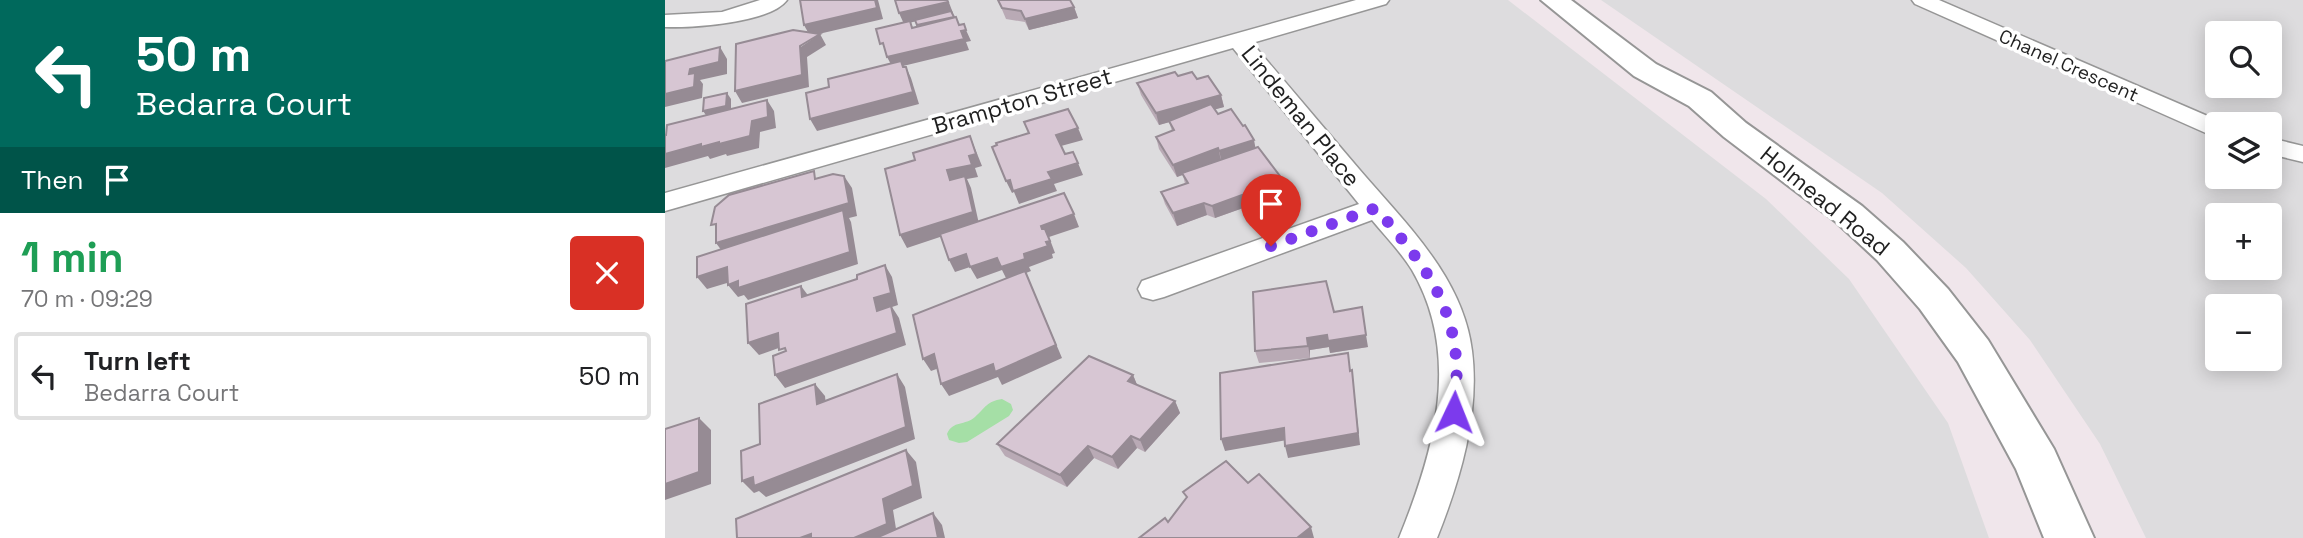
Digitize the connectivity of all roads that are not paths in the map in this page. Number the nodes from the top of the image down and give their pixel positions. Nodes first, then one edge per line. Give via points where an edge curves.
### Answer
1 (759, 0) edge
2 (777, 0) edge
3 (1379, 0) edge
4 (1555, 0) edge
5 (1922, 0) edge
6 (729, 15) junction
7 (665, 20) edge
8 (1238, 40) junction
9 (2205, 124) edge
10 (2282, 149) edge
11 (2303, 154) edge
12 (665, 202) edge
13 (1376, 208) junction
14 (1153, 289) dead end
15 (1418, 538) edge
16 (2069, 538) edge

1 - 6 street
2 - 6 street
3 - 8 street, Brampton Street
4 - 16 street, Holmead Road via 1645,70 1700,99 1890,251 1973,351 2037,463
5 - 9 street, Chanel Crescent
6 - 7 street via 699,23
8 - 12 street, Brampton Street
8 - 13 street, Lindeman Place
10 - 11 street
13 - 14 street
13 - 15 street, Lindeman Place via 1432,280 1451,327 1456,359 1454,412

